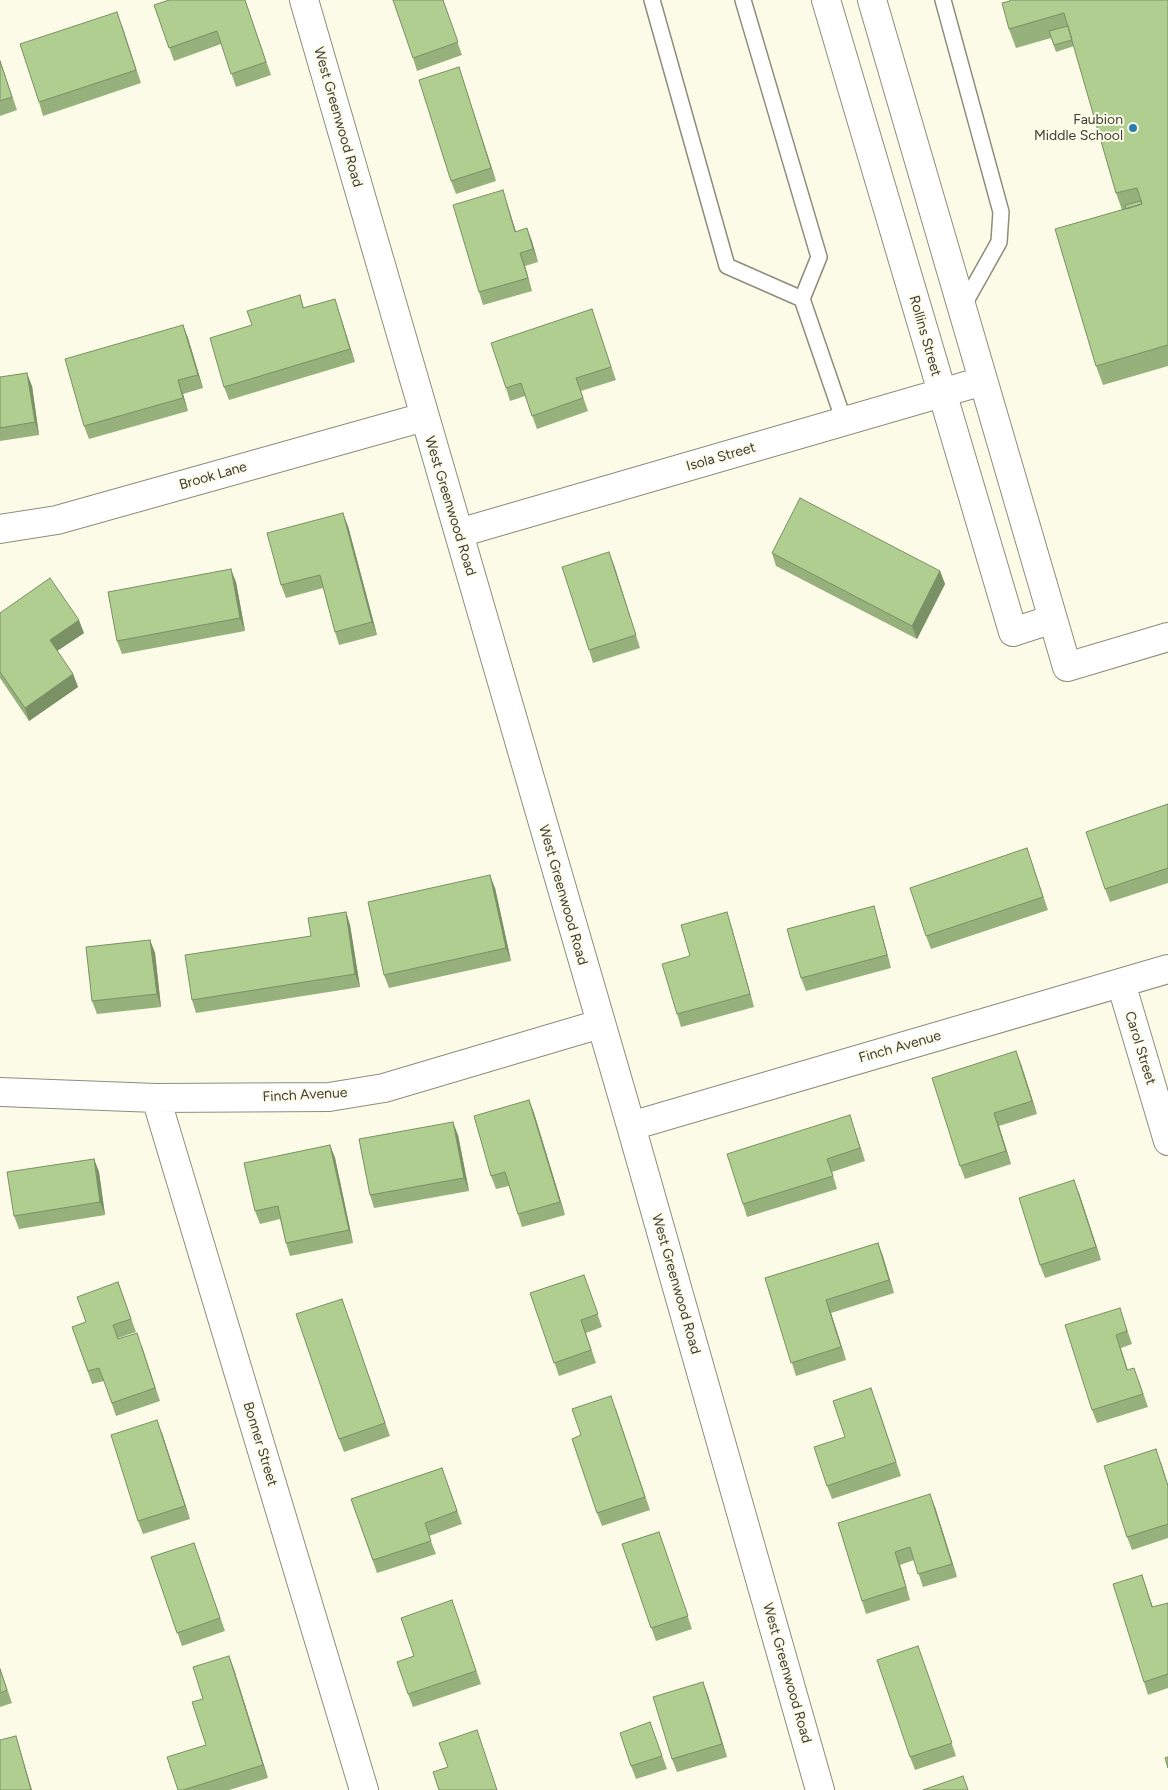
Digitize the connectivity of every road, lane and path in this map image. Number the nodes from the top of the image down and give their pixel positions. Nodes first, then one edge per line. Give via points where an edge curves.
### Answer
1 (304, 0) edge
2 (652, 0) edge
3 (743, 0) edge
4 (826, 0) edge
5 (872, 0) edge
6 (942, 0) edge
7 (802, 299) junction
8 (962, 308) junction
9 (983, 381) junction
10 (941, 393) junction
11 (424, 417) junction
12 (844, 421) junction
13 (0, 529) edge
14 (459, 533) junction
15 (1053, 620) junction
16 (1168, 637) edge
17 (1168, 969) edge
18 (1121, 983) junction
19 (600, 1024) junction
20 (0, 1092) edge
21 (156, 1098) junction
22 (631, 1126) junction
23 (1168, 1141) edge
24 (364, 1790) edge
25 (820, 1790) edge

1 - 11 street, West Greenwood Road
2 - 7 lane via 727,266
3 - 7 lane via 819,257
4 - 10 street, Rollins Street
5 - 8 street
6 - 8 lane via 1001,212 999,242
7 - 12 lane
8 - 9 street
9 - 10 street, Isola Street
9 - 15 street
10 - 12 street, Isola Street
10 - 15 street, Rollins Street via 1013,632
11 - 13 street, Brook Lane via 56,520
11 - 14 street, West Greenwood Road
12 - 14 street, Isola Street
14 - 19 street, West Greenwood Road
15 - 16 street via 1067,667
17 - 18 street, Finch Avenue
18 - 22 street, Finch Avenue
18 - 23 street, Carol Street
19 - 21 street, Finch Avenue via 384,1088 329,1097
19 - 22 street, West Greenwood Road
20 - 21 street, Finch Avenue
21 - 24 street, Bonner Street
22 - 25 street, West Greenwood Road

